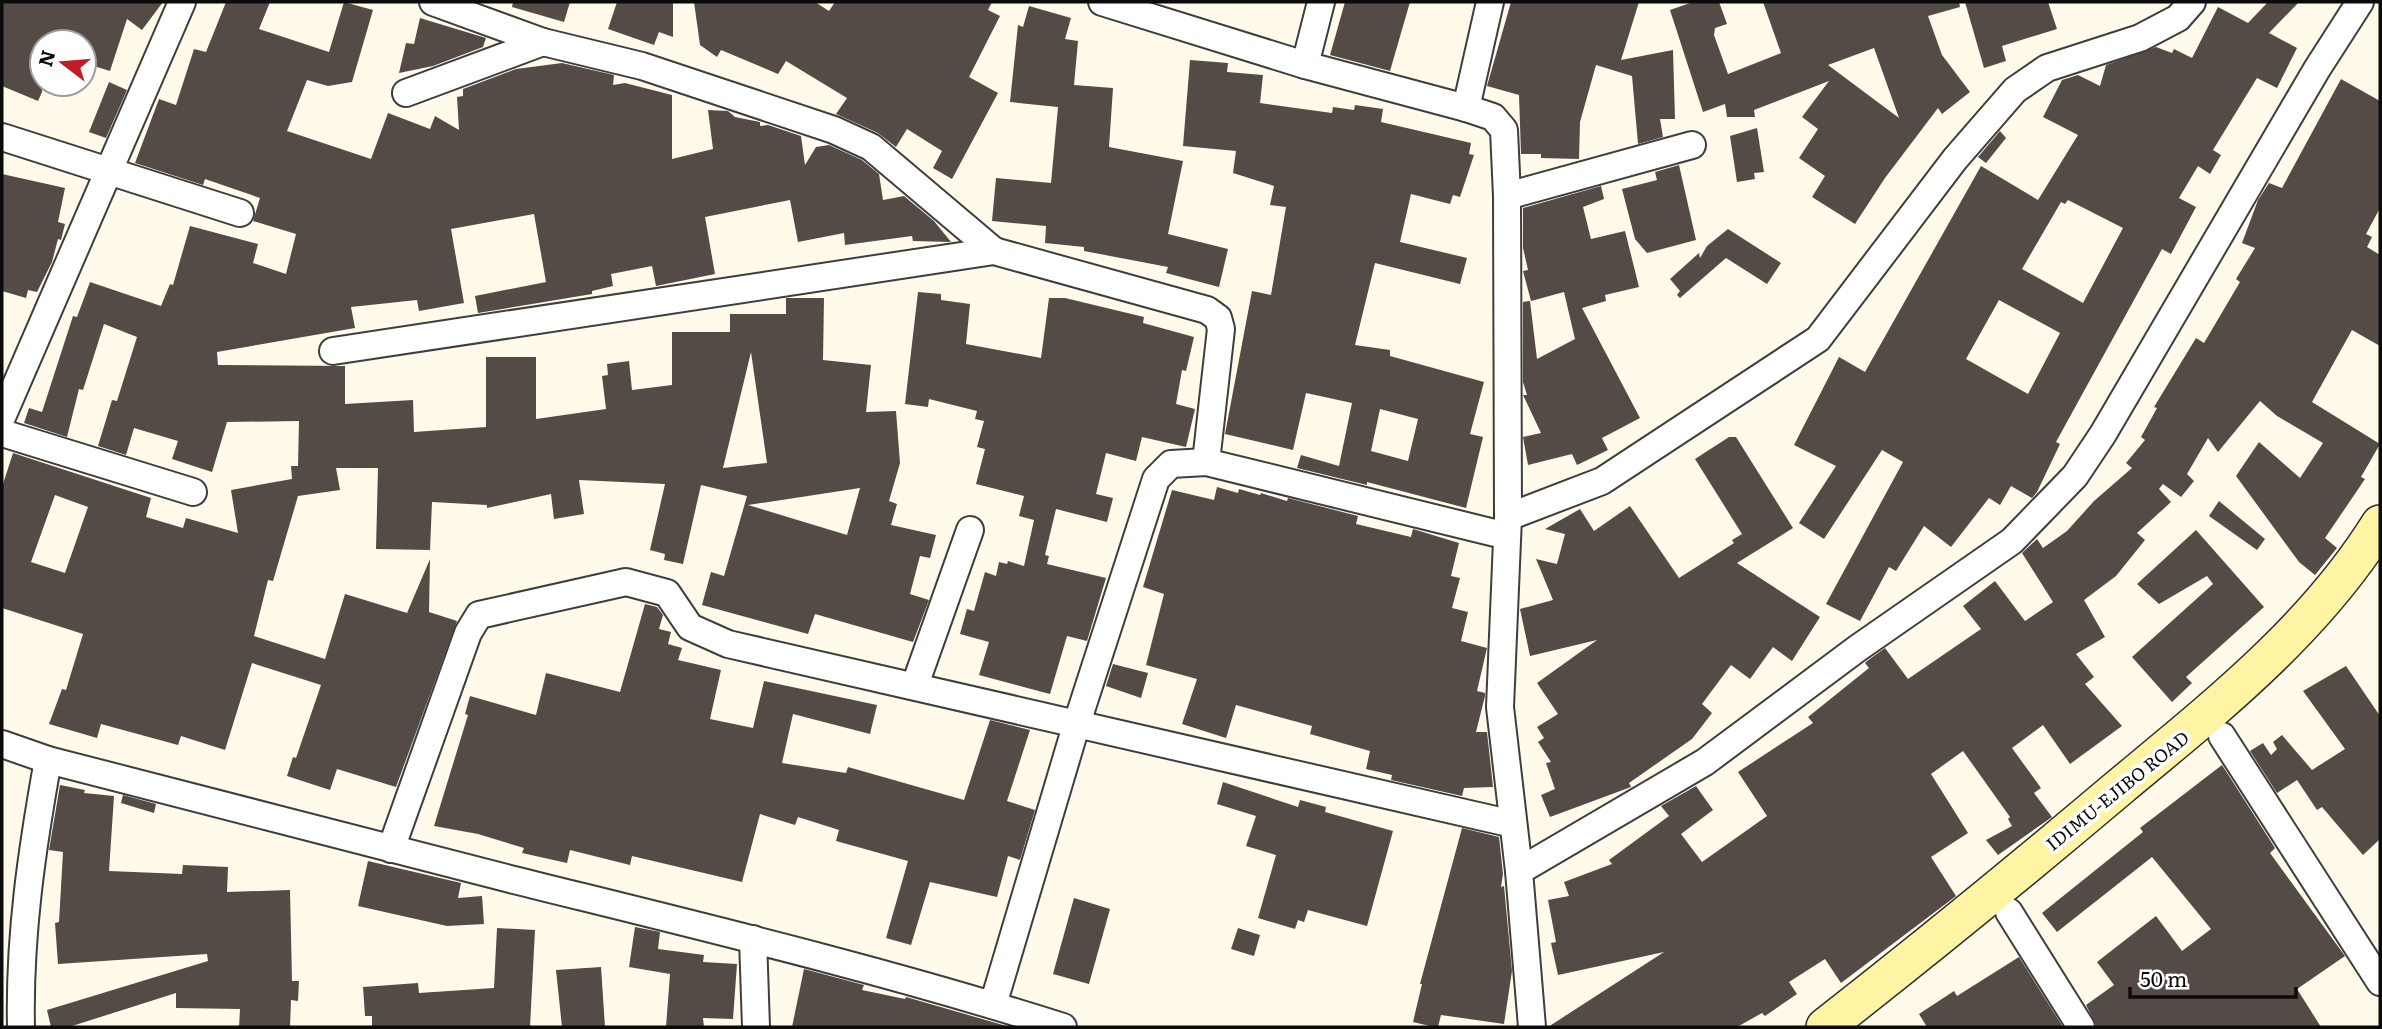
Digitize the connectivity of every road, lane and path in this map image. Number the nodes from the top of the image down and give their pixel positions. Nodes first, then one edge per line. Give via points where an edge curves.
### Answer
1 (182, 2) edge
2 (433, 2) edge
3 (1102, 2) edge
4 (1321, 2) edge
5 (1490, 2) edge
6 (2192, 2) edge
7 (2360, 2) edge
8 (543, 42) junction
9 (1305, 65) junction
10 (405, 93) dead end
11 (1466, 108) junction
12 (2, 137) edge
13 (1692, 145) dead end
14 (108, 171) junction
15 (1507, 196) junction
16 (240, 214) dead end
17 (994, 251) junction
18 (333, 351) dead end
19 (2, 416) edge
20 (2, 433) edge
21 (1206, 462) junction
22 (193, 492) dead end
23 (2380, 524) edge
24 (1508, 527) junction
25 (970, 530) dead end
26 (2380, 571) edge
27 (915, 685) junction
28 (1076, 726) junction
29 (2222, 736) junction
30 (2, 744) edge
31 (48, 760) junction
32 (1513, 824) junction
33 (391, 849) junction
34 (1519, 872) junction
35 (2010, 912) junction
36 (753, 939) junction
37 (2380, 982) edge
38 (993, 1005) junction
39 (21, 1027) edge
40 (756, 1027) edge
41 (1063, 1027) edge
42 (1532, 1027) edge
43 (1825, 1027) edge
44 (1866, 1027) edge
45 (2081, 1027) edge

1 - 14 street
2 - 8 street
3 - 9 street
4 - 9 street
5 - 11 street
6 - 24 street via 2178,18 2140,38 2047,68 2015,90 1955,159 1818,339 1602,481
7 - 34 street via 2103,435 2043,511 1993,554 1705,762
8 - 10 street
8 - 17 street via 642,66 834,130 871,147
9 - 11 street
11 - 15 street via 1493,117 1504,130
12 - 14 street
13 - 15 street
14 - 16 street
14 - 19 street
15 - 24 street
17 - 18 street
17 - 21 street via 1208,310 1218,318 1221,328
20 - 22 street
21 - 24 street
21 - 28 street via 1171,464 1156,479
23 - 43 main road, IDIMU-EJIBO ROAD via 2357,561 2301,627 2206,718
24 - 32 street via 1500,706
25 - 27 street
26 - 29 main road, IDIMU-EJIBO ROAD via 2319,645
27 - 28 street
27 - 33 street via 729,644 690,627 667,593 626,582 479,615 468,634
28 - 32 street
28 - 38 street
29 - 35 main road, IDIMU-EJIBO ROAD
29 - 37 street
30 - 31 street
31 - 33 street
31 - 39 street via 28,867
32 - 34 street
33 - 36 street
34 - 42 street
35 - 44 main road, IDIMU-EJIBO ROAD
35 - 45 street
36 - 38 street
36 - 40 street
38 - 41 street

